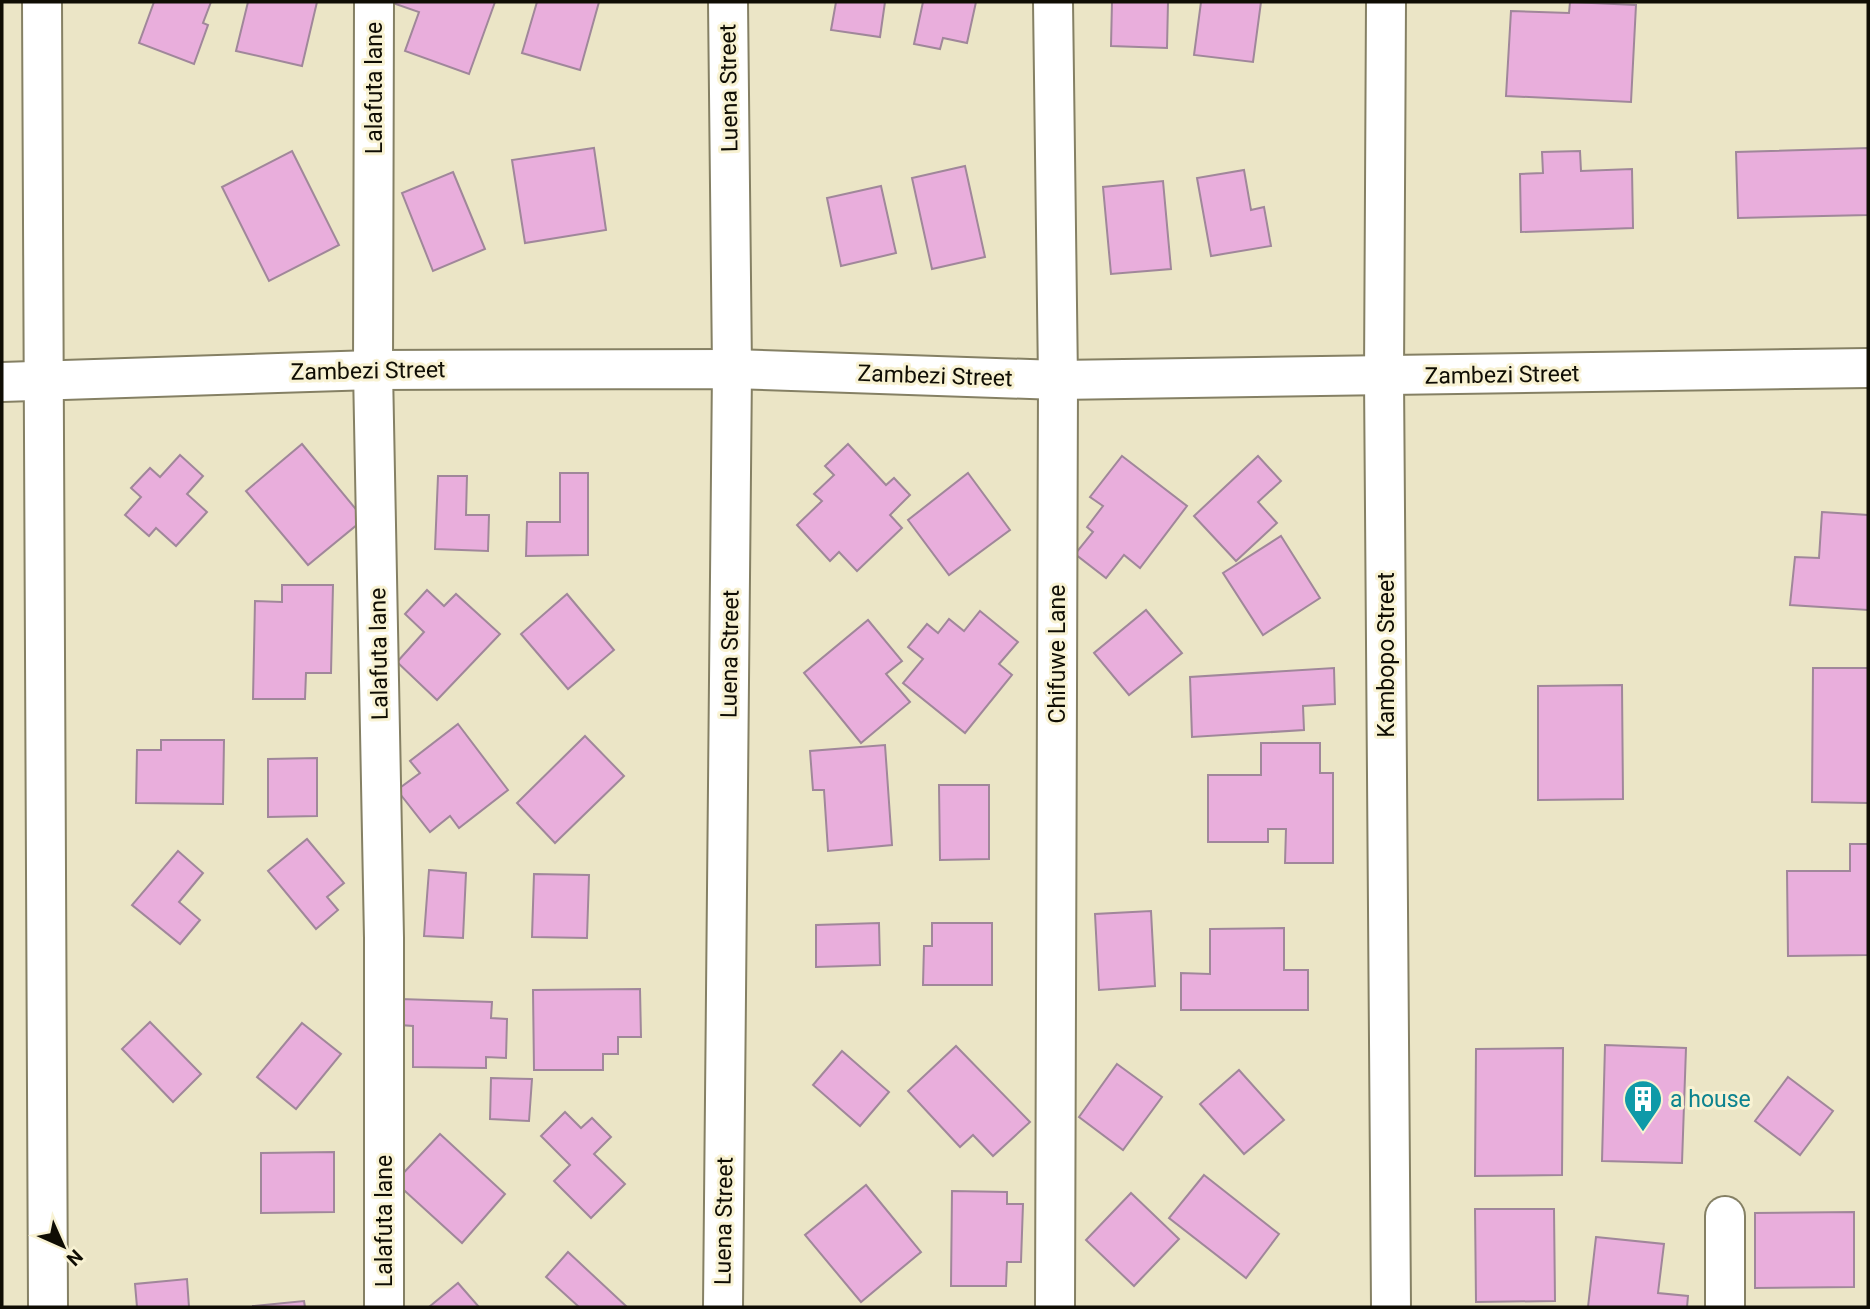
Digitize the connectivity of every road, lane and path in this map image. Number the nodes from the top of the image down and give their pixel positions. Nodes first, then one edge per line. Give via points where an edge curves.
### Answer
1 (42, 2) edge
2 (374, 2) edge
3 (728, 2) edge
4 (1053, 2) edge
5 (1386, 2) edge
6 (1868, 368) edge
7 (733, 369) junction
8 (373, 370) junction
9 (1384, 377) junction
10 (1058, 380) junction
11 (2, 382) edge
12 (44, 382) junction
13 (1725, 1216) dead end
14 (48, 1307) edge
15 (384, 1307) edge
16 (723, 1307) edge
17 (1055, 1307) edge
18 (1391, 1307) edge
19 (1725, 1307) edge

1 - 12 street
2 - 8 street, Lalafuta lane
3 - 7 street, Luena Street
4 - 10 street, Chifuwe Lane
5 - 9 street, Kambopo Street
6 - 9 street, Zambezi Street
7 - 8 street, Zambezi Street
7 - 10 street, Zambezi Street
7 - 16 street, Luena Street
8 - 12 street, Zambezi Street
8 - 15 street, Lalafuta lane via 384,938
9 - 10 street, Zambezi Street
9 - 18 street, Kambopo Street
10 - 17 street, Chifuwe Lane
11 - 12 street, Zambezi Street
12 - 14 street
13 - 19 street

